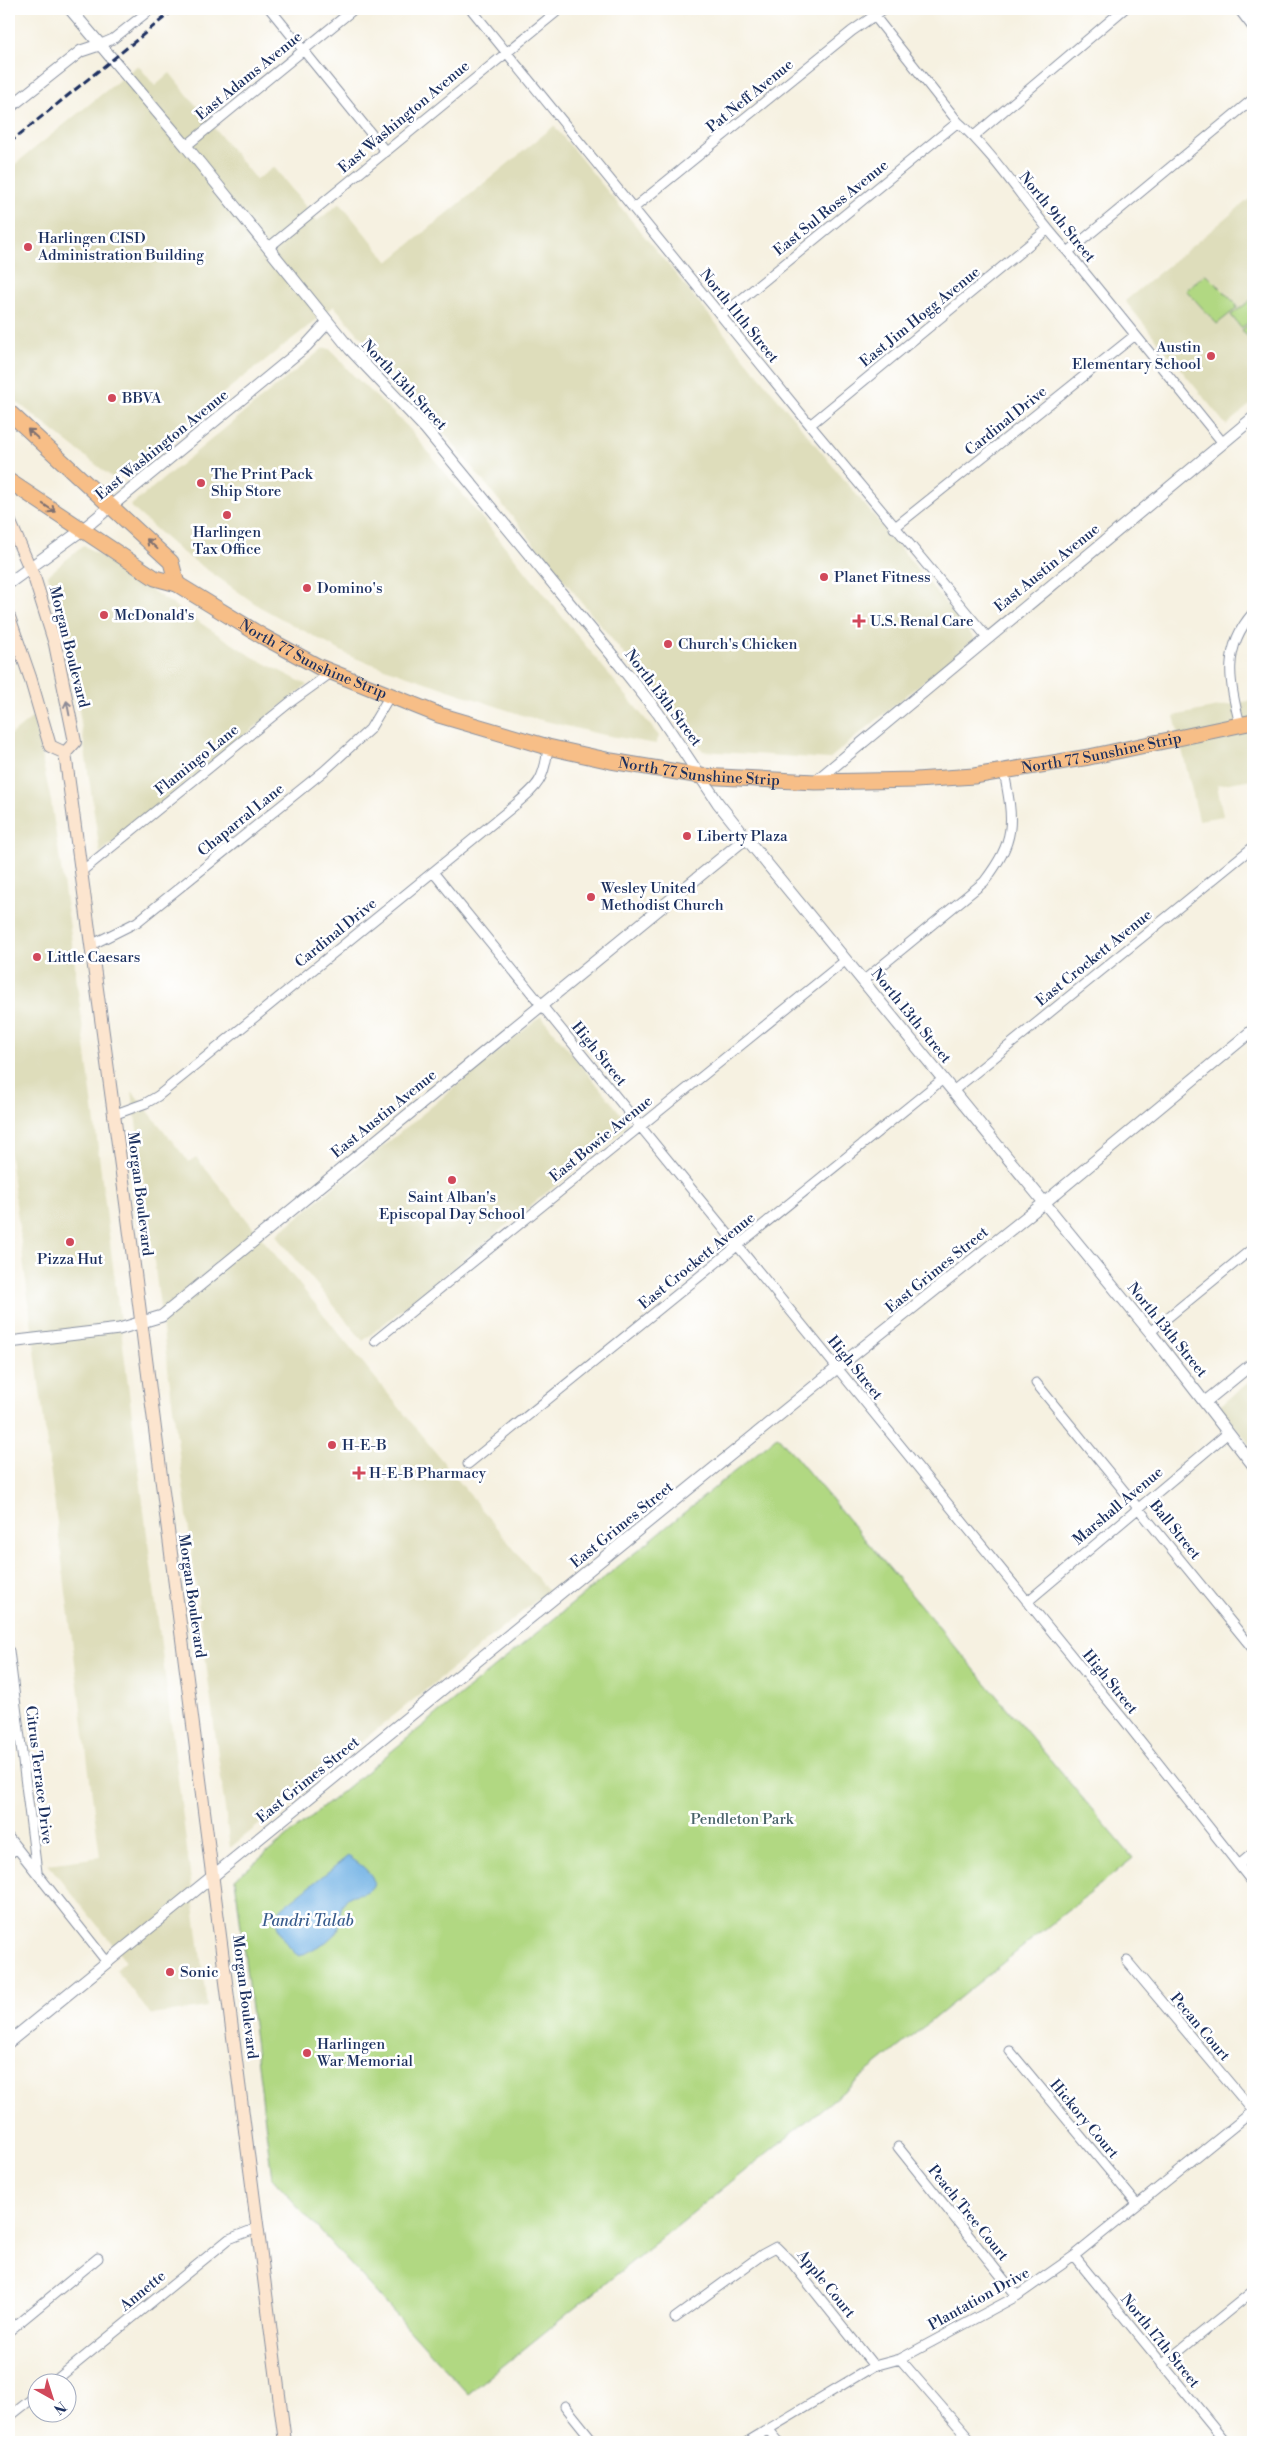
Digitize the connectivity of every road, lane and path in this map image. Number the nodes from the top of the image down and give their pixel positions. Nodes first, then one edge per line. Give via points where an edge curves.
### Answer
1 (70, 9) edge
2 (151, 9) edge
3 (270, 9) edge
4 (354, 9) edge
5 (472, 9) edge
6 (560, 9) edge
7 (884, 9) edge
8 (1124, 9) edge
9 (1240, 9) edge
10 (872, 13) edge
11 (1253, 26) edge
12 (99, 45) junction
13 (303, 50) junction
14 (507, 52) junction
15 (1253, 99) edge
16 (9, 108) edge
17 (958, 122) junction
18 (974, 136) junction
19 (186, 146) junction
20 (386, 152) junction
21 (635, 207) junction
22 (1047, 230) junction
23 (268, 248) junction
24 (1068, 252) junction
25 (721, 316) junction
26 (328, 322) junction
27 (1134, 336) junction
28 (9, 412) edge
29 (1253, 418) edge
30 (810, 426) junction
31 (1223, 443) junction
32 (9, 481) edge
33 (112, 505) junction
34 (9, 520) edge
35 (894, 528) junction
36 (82, 530) junction
37 (30, 567) junction
38 (9, 583) edge
39 (177, 584) junction
40 (1253, 613) edge
41 (9, 617) edge
42 (987, 637) junction
43 (332, 672) junction
44 (389, 696) junction
45 (1247, 723) edge
46 (548, 747) junction
47 (65, 753) junction
48 (1004, 772) junction
49 (700, 776) junction
50 (815, 782) junction
51 (746, 838) junction
52 (1253, 847) edge
53 (82, 872) junction
54 (433, 872) junction
55 (91, 945) junction
56 (846, 960) junction
57 (863, 981) junction
58 (542, 1005) junction
59 (1253, 1030) edge
60 (943, 1079) junction
61 (953, 1091) junction
62 (114, 1115) junction
63 (639, 1125) junction
64 (1044, 1203) junction
65 (738, 1245) junction
66 (1253, 1248) edge
67 (140, 1322) junction
68 (1150, 1332) junction
69 (375, 1341) dead end
70 (9, 1342) edge
71 (1253, 1363) edge
72 (837, 1368) junction
73 (1036, 1383) dead end
74 (1205, 1402) junction
75 (1228, 1433) junction
76 (468, 1464) dead end
77 (1253, 1465) edge
78 (1139, 1508) junction
79 (1027, 1602) junction
80 (1253, 1649) edge
81 (9, 1651) edge
82 (9, 1838) edge
83 (17, 1848) junction
84 (1253, 1852) edge
85 (9, 1854) edge
86 (1240, 1864) junction
87 (37, 1872) junction
88 (214, 1877) junction
89 (1253, 1883) edge
90 (1127, 1961) dead end
91 (107, 1962) junction
92 (9, 2042) edge
93 (1010, 2051) dead end
94 (1253, 2111) edge
95 (898, 2147) dead end
96 (1137, 2204) junction
97 (257, 2228) junction
98 (1074, 2256) junction
99 (98, 2258) dead end
100 (1253, 2291) edge
101 (1017, 2296) junction
102 (676, 2318) dead end
103 (9, 2331) edge
104 (900, 2359) junction
105 (1162, 2365) junction
106 (874, 2366) junction
107 (63, 2374) edge
108 (28, 2402) edge
109 (565, 2406) dead end
110 (9, 2417) edge
111 (768, 2429) junction
112 (286, 2442) edge
113 (594, 2442) edge
114 (747, 2442) edge
115 (779, 2442) edge
116 (972, 2442) edge
117 (1226, 2442) edge

1 - 12 street, North 13th Street
2 - 12 street via 114,39
3 - 13 street
4 - 13 street, East Adams Avenue
5 - 14 street, North 11th Street
6 - 14 street, East Washington Avenue
7 - 10 street, Pat Neff Avenue
8 - 18 street
9 - 11 street
10 - 17 street, North 9th Street
10 - 21 street, Pat Neff Avenue
12 - 16 street via 81,51
12 - 19 street, North 13th Street
13 - 19 street, East Adams Avenue
13 - 20 street
14 - 20 street, East Washington Avenue
14 - 21 street, North 11th Street
15 - 24 street
17 - 18 street, North 9th Street
17 - 25 street, East Sul Ross Avenue
18 - 22 street, North 9th Street
19 - 23 street, North 13th Street
20 - 23 street, East Washington Avenue
21 - 25 street, North 11th Street
22 - 24 street, North 9th Street
22 - 30 street, East Jim Hogg Avenue
23 - 26 street, North 13th Street
24 - 27 street, North 9th Street
25 - 30 street, North 11th Street
26 - 33 street, East Washington Avenue via 306,346
26 - 49 street, North 13th Street via 366,368 414,414 443,449 658,713
27 - 31 street, North 9th Street
27 - 35 street, Cardinal Drive
33 -> 28 main road
29 - 31 street, East Austin Avenue
30 - 35 street, North 11th Street
31 - 42 street, East Austin Avenue
32 -> 36 main road, North 77 Sunshine Strip
33 - 36 street, East Washington Avenue
39 -> 33 main road via 171,562
34 - 37 main road, Morgan Boulevard
35 - 42 street, North 11th Street
36 - 37 street, East Washington Avenue
36 - 39 main road, North 77 Sunshine Strip via 155,578
37 - 38 street, East Washington Avenue
47 -> 37 main road, Morgan Boulevard via 74,742 71,723 54,644
39 - 43 main road, North 77 Sunshine Strip via 262,636
40 - 45 street via 1240,629 1230,664 1231,688
41 - 47 main road via 50,746
42 - 50 street, East Austin Avenue
43 - 44 main road, North 77 Sunshine Strip
43 - 53 street, Flamingo Lane via 289,703
44 - 46 main road, North 77 Sunshine Strip via 480,728
44 - 55 street, Chaparral Lane via 370,729 324,771 137,922
45 - 48 main road, North 77 Sunshine Strip
46 - 49 main road, North 77 Sunshine Strip
46 - 54 street, Cardinal Drive via 545,770 537,784
47 - 53 main road, Morgan Boulevard
48 - 50 main road, North 77 Sunshine Strip via 916,780
48 - 57 street via 1012,825 1007,846 998,863 984,882
49 - 50 main road, North 77 Sunshine Strip
49 - 51 street, North 13th Street
51 - 56 street, North 13th Street
51 - 58 street, East Austin Avenue
52 - 61 street, East Crockett Avenue
53 - 55 main road, Morgan Boulevard
54 - 58 street, High Street
54 - 62 street, Cardinal Drive via 158,1096
55 - 62 main road, Morgan Boulevard
56 - 57 street, North 13th Street
56 - 63 street, East Bowie Avenue
57 - 60 street, North 13th Street
58 - 63 street, High Street
58 - 67 street, East Austin Avenue via 162,1316
59 - 64 street, East Grimes Street
60 - 61 street, North 13th Street
60 - 65 street, East Crockett Avenue
61 - 64 street, North 13th Street
62 - 67 main road, Morgan Boulevard
63 - 65 street, High Street
63 - 69 street, East Bowie Avenue
64 - 68 street, North 13th Street
64 - 72 street, East Grimes Street
65 - 72 street, High Street
65 - 76 street, East Crockett Avenue
66 - 68 street
67 - 70 street, East Austin Avenue via 119,1329
67 - 88 main road, Morgan Boulevard
68 - 74 street, North 13th Street
71 - 74 street
72 - 79 street, High Street
72 - 88 street, East Grimes Street
73 - 78 street, Ball Street
74 - 75 street, North 13th Street
75 - 77 street, North 13th Street
75 - 78 street, Marshall Avenue
78 - 79 street, Marshall Avenue
78 - 80 street, Ball Street
79 - 86 street, High Street
81 - 87 street, Citrus Terrace Drive
82 - 83 street
83 - 85 street
83 - 87 street
84 - 86 street
86 - 89 street, High Street
87 - 91 street
88 - 91 street, East Grimes Street
88 - 97 main road, Morgan Boulevard
90 - 94 street, Pecan Court
91 - 92 street, East Grimes Street
93 - 96 street, Hickory Court
94 - 96 street, Plantation Drive
95 - 101 street, Peach Tree Court
96 - 98 street, Plantation Drive
97 - 107 street, Annette via 230,2239
97 - 112 main road, Morgan Boulevard
98 - 101 street, Plantation Drive
98 - 105 street, North 17th Street
99 - 103 street
100 - 105 street
101 - 104 street, Plantation Drive
102 - 106 street, Apple Court via 776,2247
104 - 106 street, Plantation Drive
104 - 116 street
105 - 117 street, North 17th Street
106 - 111 street, Plantation Drive
108 - 110 street
109 - 113 street
111 - 114 street, Plantation Drive
111 - 115 street

